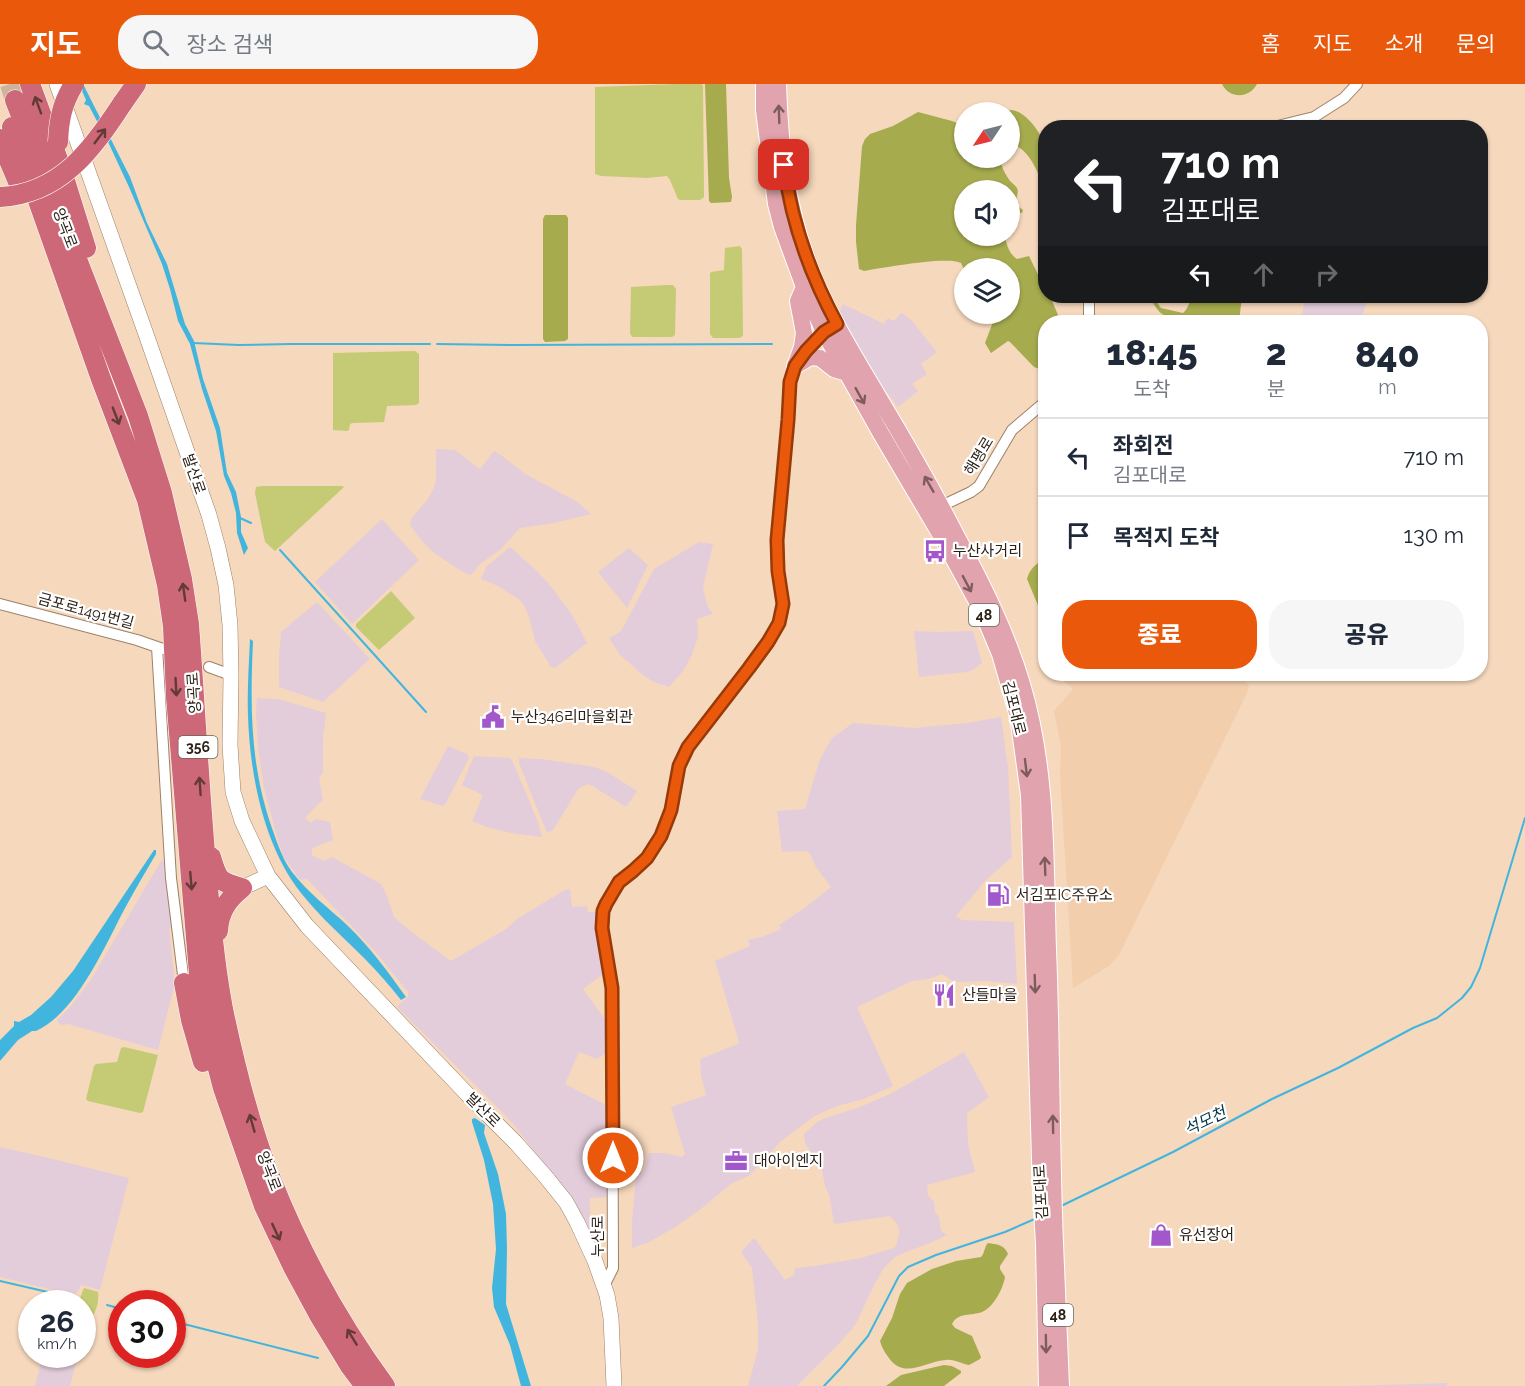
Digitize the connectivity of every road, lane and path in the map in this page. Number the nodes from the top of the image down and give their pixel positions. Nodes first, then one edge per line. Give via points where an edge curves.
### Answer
1 (30, 84) tunnel mouth
2 (57, 84) edge
3 (74, 84) edge
4 (136, 84) edge
5 (764, 84) edge
6 (778, 84) edge
7 (1357, 84) edge
8 (1302, 120) edge
9 (0, 139) edge
10 (60, 165) junction
11 (0, 197) edge
12 (804, 287) junction
13 (830, 328) junction
14 (795, 366) junction
15 (847, 374) junction
16 (101, 379) junction
17 (1038, 408) edge
18 (138, 416) junction
19 (908, 464) junction
20 (934, 509) junction
21 (0, 604) edge
22 (209, 668) dead end
23 (231, 675) junction
24 (202, 814) junction
25 (268, 876) junction
26 (242, 888) junction
27 (1033, 930) junction
28 (1048, 954) junction
29 (216, 958) junction
30 (184, 983) joint
31 (1047, 1187) junction
32 (264, 1206) junction
33 (1049, 1244) junction
34 (604, 1286) junction
35 (365, 1386) edge
36 (385, 1386) edge
37 (614, 1386) edge
38 (1047, 1386) edge
39 (1061, 1386) edge

10 -> 1 highway
2 - 23 street, 발산로 via 215,537 229,604
3 - 10 highway, bridge via 62,109
11 -> 4 highway, bridge via 35,190 68,171 100,137
5 - 12 main road, 김포대로 / 48 via 776,204
13 -> 6 main road, 김포대로 / 48 via 791,210
7 - 8 street via 1344,98
9 - 16 highway
10 - 18 highway
12 - 13 main road, 김포대로 / 48
12 - 14 main road via 798,301 804,333
13 - 14 street, 누산로
13 - 15 main road, 김포대로 / 48
13 - 19 main road, 김포대로 / 48
14 - 15 main road via 813,357 820,358
14 - 34 street, 누산로 via 790,382 777,540 782,618 764,648 688,747 679,766 671,810 661,836 647,858 619,882 603,911 612,988 613,1257 613,1268
15 -> 19 main road, 김포대로 / 48
16 - 18 highway, 양곡로 / 356 via 10,102
16 -> 32 highway, 양곡로 / 356 via 147,500 167,585 200,986 223,1088
17 - 20 street, 해평로 via 1012,430 980,486
24 -> 18 highway, 양곡로 / 356 via 189,624 182,579 162,493
19 - 20 main road, 김포대로 / 48
20 -> 27 main road, 김포대로 / 48 via 1000,654 1018,716 1029,795
28 -> 20 main road, 김포대로 / 48 via 1043,802 1029,710 1005,632 985,589
21 - 30 street, 금포로1491번길 via 160,648 171,878
22 - 23 street
23 - 25 street, 발산로 via 233,792
24 - 26 highway via 215,873 225,883
24 - 29 highway, 양곡로 / 356
25 - 26 street
25 - 34 street, 발산로 via 315,935 546,1177 577,1222
26 - 29 highway via 223,908
27 - 28 main road via 1041,952
27 -> 31 main road, 김포대로 / 48
31 -> 28 main road, 김포대로 / 48
36 -> 29 highway, 양곡로 / 356 via 314,1271 271,1179 240,1080
30 - 32 highway via 191,1020 218,1106
31 - 33 main road, 김포대로 / 48
32 -> 35 highway, 양곡로 / 356 via 319,1315
33 -> 38 main road, 김포대로 / 48
33 - 39 main road, 김포대로 / 48
34 - 37 street, 발산로 via 611,1318

